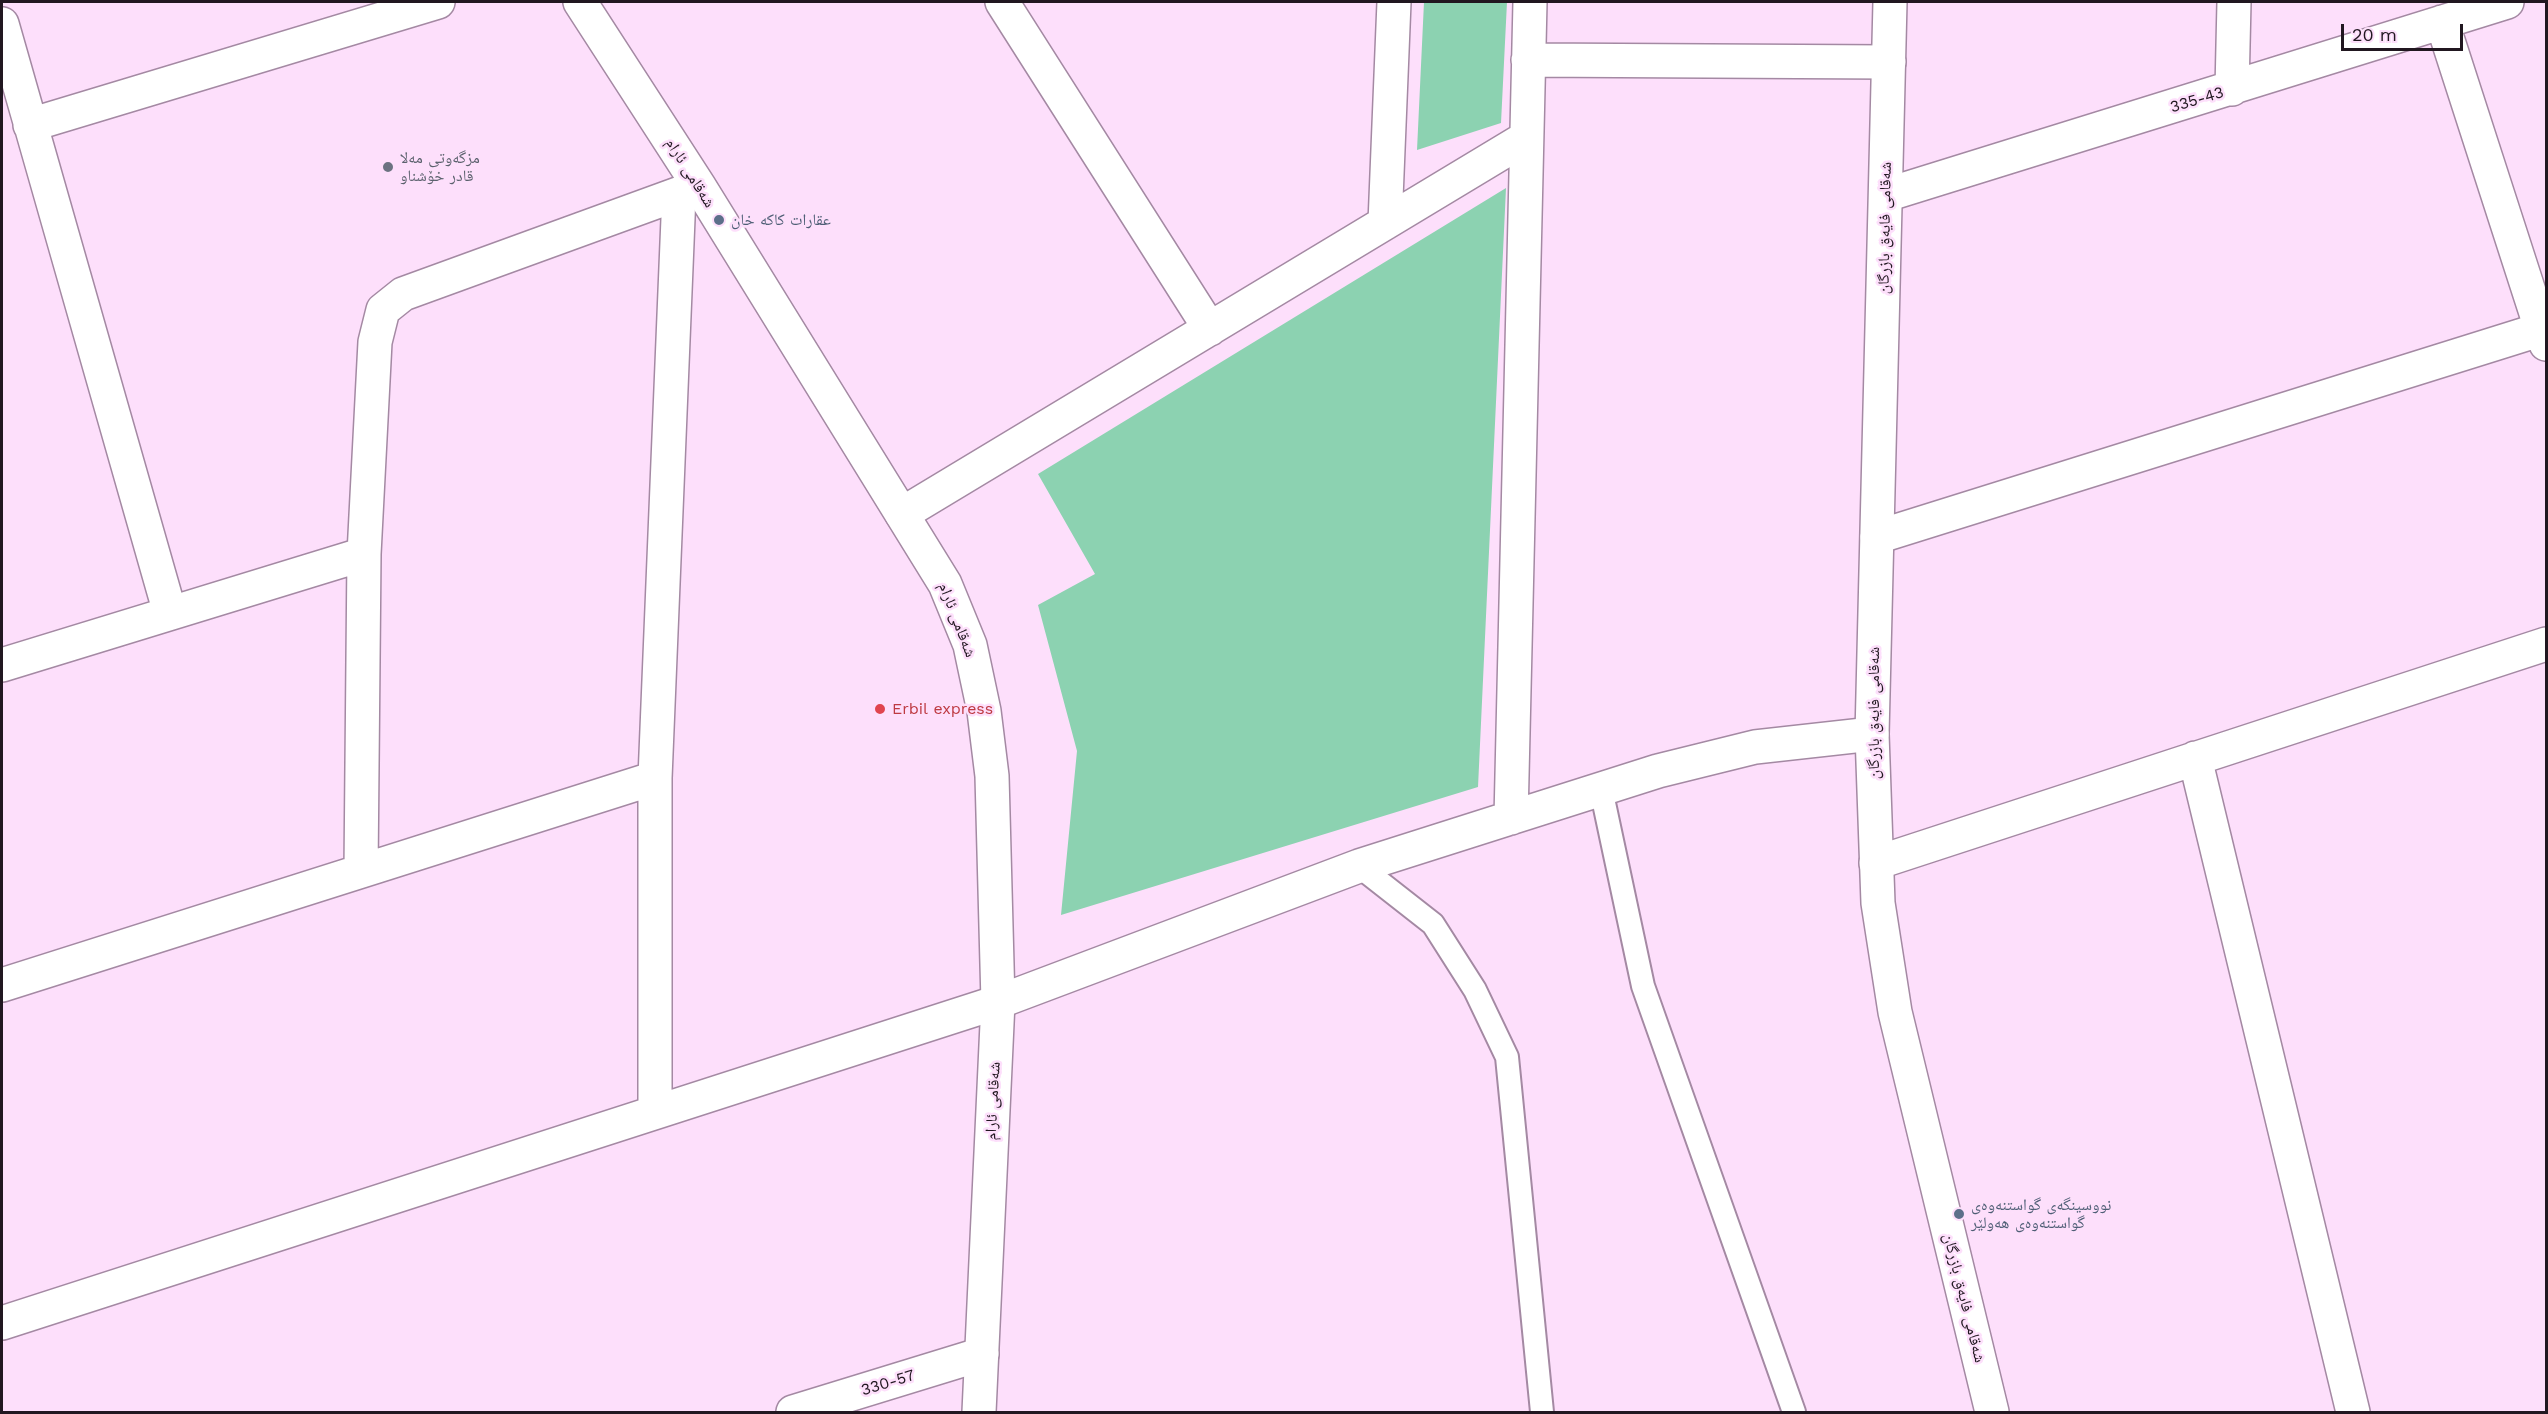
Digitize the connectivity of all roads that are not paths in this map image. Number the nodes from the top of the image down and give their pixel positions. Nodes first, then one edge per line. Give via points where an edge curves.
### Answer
1 (438, 2) edge
2 (580, 2) edge
3 (1002, 2) edge
4 (1530, 2) edge
5 (1890, 2) edge
6 (2234, 2) edge
7 (2507, 2) edge
8 (1388, 10) edge
9 (2442, 22) junction
10 (2, 24) edge
11 (1528, 60) junction
12 (1889, 62) junction
13 (2232, 89) junction
14 (30, 125) junction
15 (1527, 138) junction
16 (689, 190) junction
17 (1886, 195) junction
18 (1385, 223) junction
19 (1210, 329) junction
20 (2544, 337) edge
21 (902, 514) junction
22 (1877, 537) junction
23 (364, 554) junction
24 (170, 613) junction
25 (2547, 644) edge
26 (2, 665) edge
27 (1872, 734) junction
28 (2195, 758) junction
29 (655, 778) junction
30 (1601, 789) junction
31 (1511, 818) junction
32 (1876, 863) junction
33 (1359, 866) junction
34 (361, 871) junction
35 (2, 985) edge
36 (998, 1002) junction
37 (655, 1112) junction
38 (2, 1323) edge
39 (982, 1354) junction
40 (794, 1413) edge
41 (979, 1413) edge
42 (1542, 1413) edge
43 (1794, 1413) edge
44 (1992, 1413) edge
45 (2354, 1413) edge

1 - 14 street
2 - 16 street, شەقامی ئارام
3 - 19 street
4 - 11 street
5 - 12 street, شەقامی فایەق بازرگان
6 - 13 street
7 - 9 street, 335-43
8 - 18 street
9 - 13 street, 335-43
9 - 20 street
10 - 14 street
11 - 12 street
11 - 15 street
12 - 17 street, شەقامی فایەق بازرگان
13 - 17 street, 335-43
14 - 24 street
15 - 18 street
15 - 31 street
16 - 21 street, شەقامی ئارام
16 - 23 street via 403,294 383,310 375,342
16 - 29 street
17 - 22 street, شەقامی فایەق بازرگان
18 - 19 street
19 - 21 street
20 - 22 street
21 - 36 street, شەقامی ئارام via 945,584 970,645 984,711 992,776
22 - 27 street, شەقامی فایەق بازرگان
23 - 24 street
23 - 34 street
24 - 26 street
25 - 28 street
27 - 30 street via 1755,747
27 - 32 street, شەقامی فایەق بازرگان
28 - 32 street
28 - 45 street
29 - 34 street
29 - 37 street
30 - 31 street
30 - 43 lane via 1643,986
31 - 33 street
32 - 44 street, شەقامی فایەق بازرگان via 1894,1011
33 - 36 street
33 - 42 lane via 1433,924 1475,990 1507,1057
34 - 35 street
36 - 37 street
36 - 39 street, شەقامی ئارام
37 - 38 street
39 - 40 street, 330-57
39 - 41 street, شەقامی ئارام

